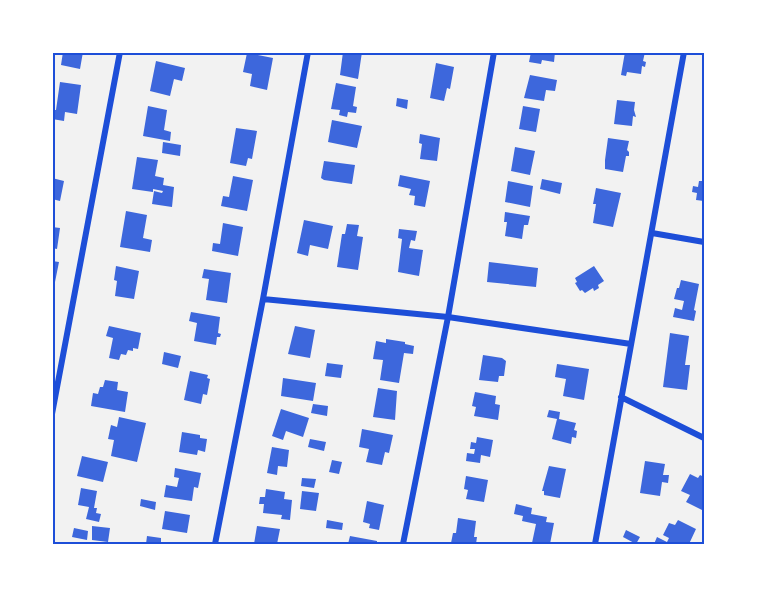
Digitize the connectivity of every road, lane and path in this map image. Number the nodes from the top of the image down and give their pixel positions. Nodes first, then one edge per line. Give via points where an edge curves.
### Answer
1 (120, 52) edge
2 (309, 52) edge
3 (494, 52) edge
4 (684, 52) edge
5 (652, 233) junction
6 (705, 243) edge
7 (263, 299) junction
8 (448, 317) junction
9 (631, 344) junction
10 (621, 397) junction
11 (52, 414) edge
12 (705, 438) edge
13 (215, 544) edge
14 (403, 544) edge
15 (595, 544) edge

1 - 11 street
2 - 7 street
3 - 8 street
4 - 5 street
5 - 6 street
5 - 9 street
7 - 8 street
7 - 13 street
8 - 9 street
8 - 14 street
9 - 10 street
10 - 12 street
10 - 15 street

